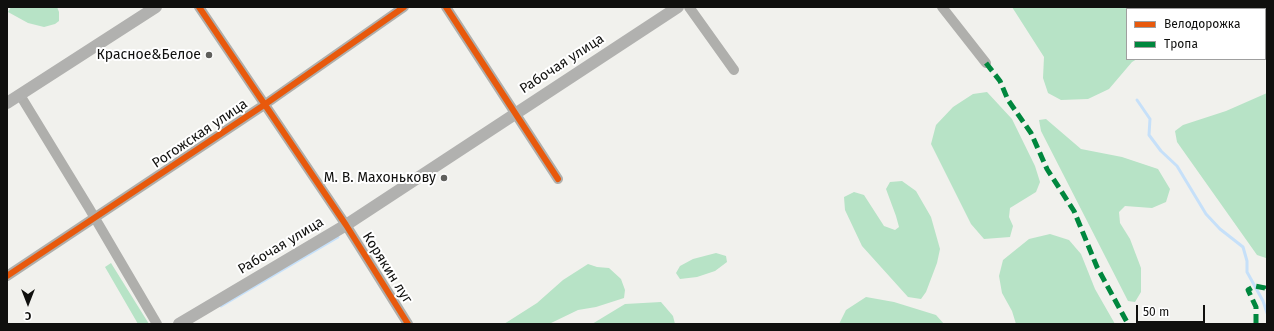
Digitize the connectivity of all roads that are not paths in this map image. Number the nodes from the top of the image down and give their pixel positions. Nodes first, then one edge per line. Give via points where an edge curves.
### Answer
1 (156, 7) edge
2 (199, 7) edge
3 (404, 7) edge
4 (446, 7) edge
5 (678, 7) edge
6 (688, 7) edge
7 (942, 7) edge
8 (986, 63) dead end
9 (734, 70) dead end
10 (20, 94) junction
11 (7, 103) edge
12 (264, 105) junction
13 (514, 113) junction
14 (558, 179) dead end
15 (96, 219) junction
16 (346, 225) junction
17 (7, 276) edge
18 (156, 324) edge
19 (178, 324) edge
20 (408, 324) edge

1 - 10 main road
2 - 12 street, Корякин луг
3 - 12 street, Рогожская улица
4 - 13 street
5 - 13 main road, Рабочая улица
6 - 9 street
7 - 8 street
10 - 11 main road
10 - 15 street
12 - 15 street, Рогожская улица
12 - 16 street, Корякин луг
13 - 14 street
13 - 16 main road, Рабочая улица
15 - 17 street, Рогожская улица
15 - 18 street
16 - 19 main road, Рабочая улица
16 - 20 street, Корякин луг

